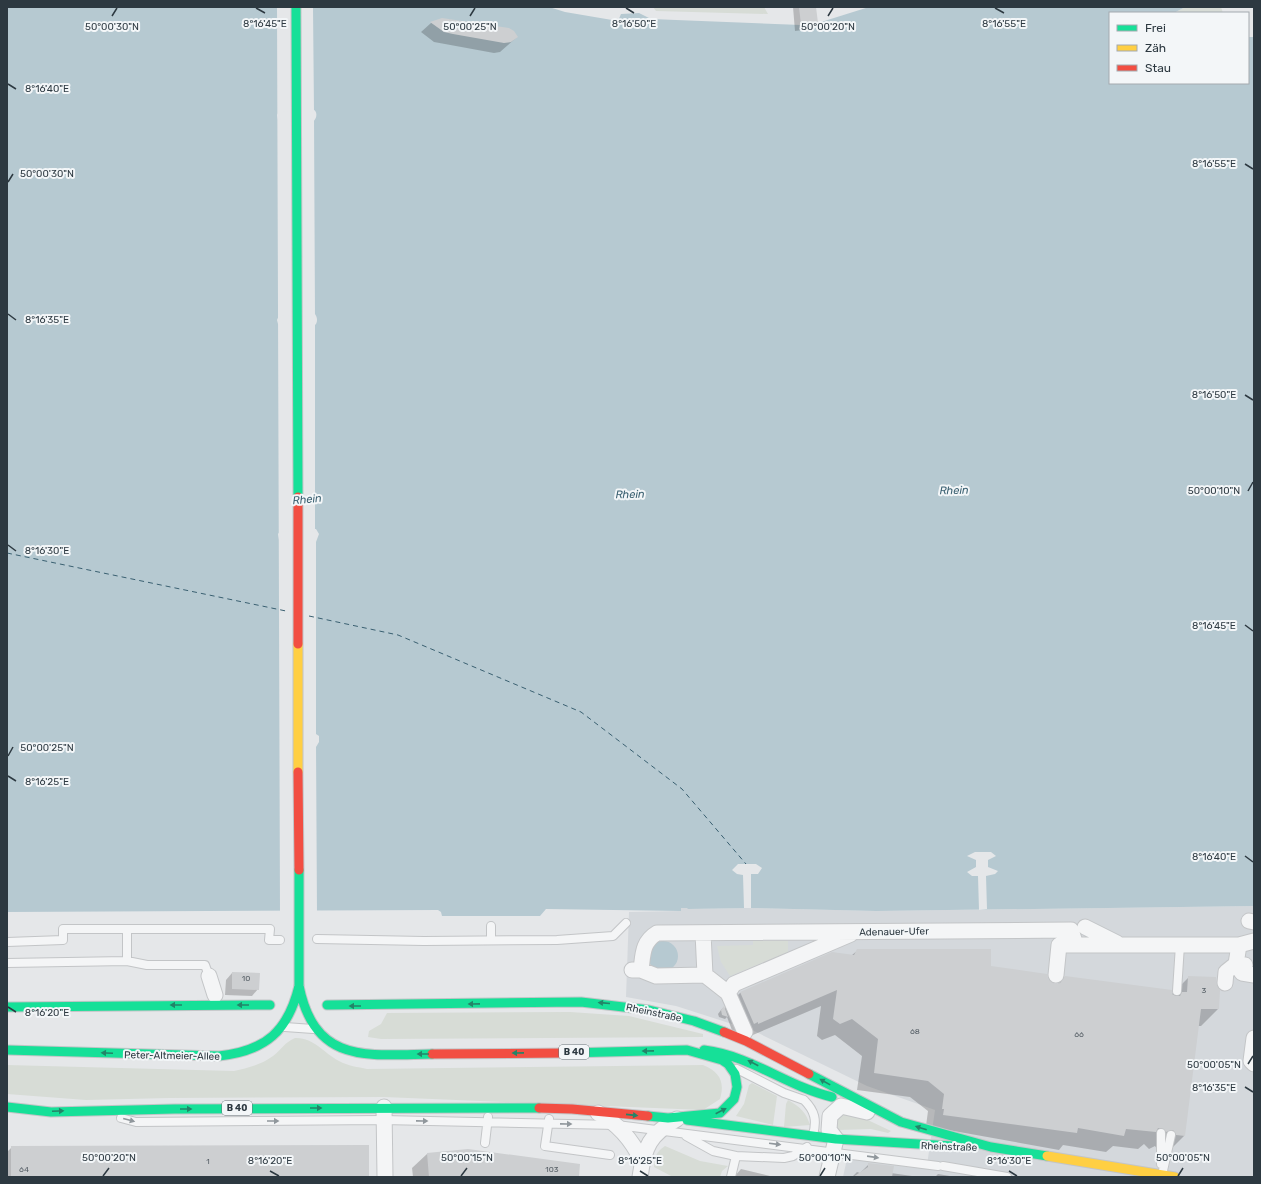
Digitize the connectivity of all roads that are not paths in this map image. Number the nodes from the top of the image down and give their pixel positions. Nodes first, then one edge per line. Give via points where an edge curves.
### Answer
1 (296, 7) edge
2 (626, 923) dead end
3 (491, 926) dead end
4 (1085, 927) dead end
5 (127, 929) junction
6 (858, 932) junction
7 (702, 933) junction
8 (317, 939) dead end
9 (280, 940) dead end
10 (491, 940) junction
11 (1254, 941) edge
12 (7, 942) edge
13 (1117, 944) junction
14 (1076, 945) junction
15 (1180, 945) junction
16 (1239, 945) junction
17 (127, 961) junction
18 (7, 963) edge
19 (1236, 964) junction
20 (1254, 965) edge
21 (705, 975) junction
22 (1056, 975) dead end
23 (209, 976) joint
24 (1253, 982) edge
25 (1225, 983) dead end
26 (299, 986) junction
27 (731, 989) junction
28 (1177, 991) dead end
29 (215, 995) dead end
30 (270, 1005) dead end
31 (327, 1005) dead end
32 (7, 1007) edge
33 (282, 1027) junction
34 (318, 1030) junction
35 (745, 1032) dead end
36 (1254, 1038) edge
37 (9, 1050) edge
38 (687, 1050) junction
39 (728, 1064) junction
40 (1254, 1064) edge
41 (804, 1100) junction
42 (859, 1101) junction
43 (840, 1106) junction
44 (7, 1107) edge
45 (490, 1107) junction
46 (551, 1109) junction
47 (24, 1110) junction
48 (91, 1110) junction
49 (596, 1112) junction
50 (383, 1113) junction
51 (7, 1115) edge
52 (673, 1118) junction
53 (488, 1122) junction
54 (901, 1122) junction
55 (548, 1124) junction
56 (617, 1125) junction
57 (659, 1130) junction
58 (1161, 1133) dead end
59 (686, 1135) junction
60 (1171, 1135) dead end
61 (812, 1137) junction
62 (485, 1143) dead end
63 (835, 1145) junction
64 (991, 1147) junction
65 (806, 1148) junction
66 (610, 1155) dead end
67 (736, 1156) junction
68 (642, 1161) junction
69 (1161, 1176) edge
70 (385, 1177) edge
71 (640, 1177) edge
72 (731, 1177) edge
73 (827, 1177) edge
74 (1007, 1177) edge
75 (1175, 1177) edge

1 - 26 main road, B 40, bridge
2 - 10 lane via 613,936 557,940
3 - 10 lane
4 - 13 street
5 - 9 lane via 270,929 269,940
5 - 12 lane via 63,929 63,940
5 - 17 lane
6 - 7 street, Adenauer-Ufer
6 - 14 street, Adenauer-Ufer via 1071,930
6 - 27 street
7 - 21 street
7 - 21 street, Adenauer-Ufer via 657,933 650,937 644,947 637,970 656,976
8 - 10 lane
11 - 16 street
13 - 14 street
13 - 15 street
14 - 22 street via 1059,945
15 - 16 street
15 - 28 lane
16 - 19 street
17 - 18 lane
17 - 23 lane via 147,965 205,965
19 - 20 street
19 - 24 street
19 - 25 street via 1226,972
21 - 27 street
23 - 29 street
26 - 33 main road, Peter-Altmeier-Allee / B 40 via 294,1007
26 - 34 main road, Rheinstraße / B 40 via 304,1007
27 - 35 street
30 -> 32 main road
42 -> 31 main road, Rheinstraße via 746,1041 694,1022 649,1010 581,1002
33 - 34 lane
33 -> 37 main road, Peter-Altmeier-Allee / B 40 via 255,1049 231,1056
38 -> 34 main road, Rheinstraße / B 40 via 356,1053 343,1049
36 - 40 street via 1251,1061
38 - 39 main road, Rheinstraße / B 40 via 715,1057
42 -> 38 main road via 824,1096 805,1089 729,1053
39 - 41 lane, Rheinstraße
52 -> 39 main road, Rheinstraße / B 40 via 714,1115 726,1109 734,1100 737,1087 735,1074
41 - 43 lane, Rheinstraße
41 - 61 lane via 815,1114
42 - 54 main road, Rheinstraße
43 - 54 street, Rheinstraße
43 - 63 street via 832,1112 829,1120 829,1130
44 - 47 main road, B 40
45 - 46 main road, Rheinstraße / B 40
45 - 50 main road, Rheinstraße / B 40
45 - 53 lane
46 - 49 main road, Rheinstraße / B 40
46 - 55 lane
47 -> 48 main road, B 40
47 - 51 main road
48 -> 50 main road, B 40
48 -> 50 lane via 136,1122
49 -> 52 main road, Rheinstraße / B 40
49 - 56 street
50 -> 53 lane, Rheinstraße
50 - 70 street
52 - 57 street
52 - 61 main road, Rheinstraße
53 - 55 lane, Rheinstraße
53 - 62 lane
64 -> 54 main road, Rheinstraße
55 -> 56 lane, Rheinstraße
55 - 66 lane via 545,1146
56 - 57 lane, Rheinstraße
56 - 68 street via 632,1143
57 - 59 lane, Rheinstraße
57 - 68 street via 650,1140
58 - 69 lane
59 -> 65 lane, Rheinstraße
59 - 67 lane, Rheinstraße via 714,1151
60 - 69 lane
61 - 63 main road, Rheinstraße
61 - 65 lane
63 - 64 main road, Rheinstraße
63 - 65 lane, Rheinstraße
63 - 73 street
63 -> 74 lane, Rheinstraße
64 - 69 main road, Rheinstraße
65 - 67 lane, Rheinstraße via 784,1158
67 - 72 lane
68 - 71 street
69 - 75 main road, Rheinstraße

